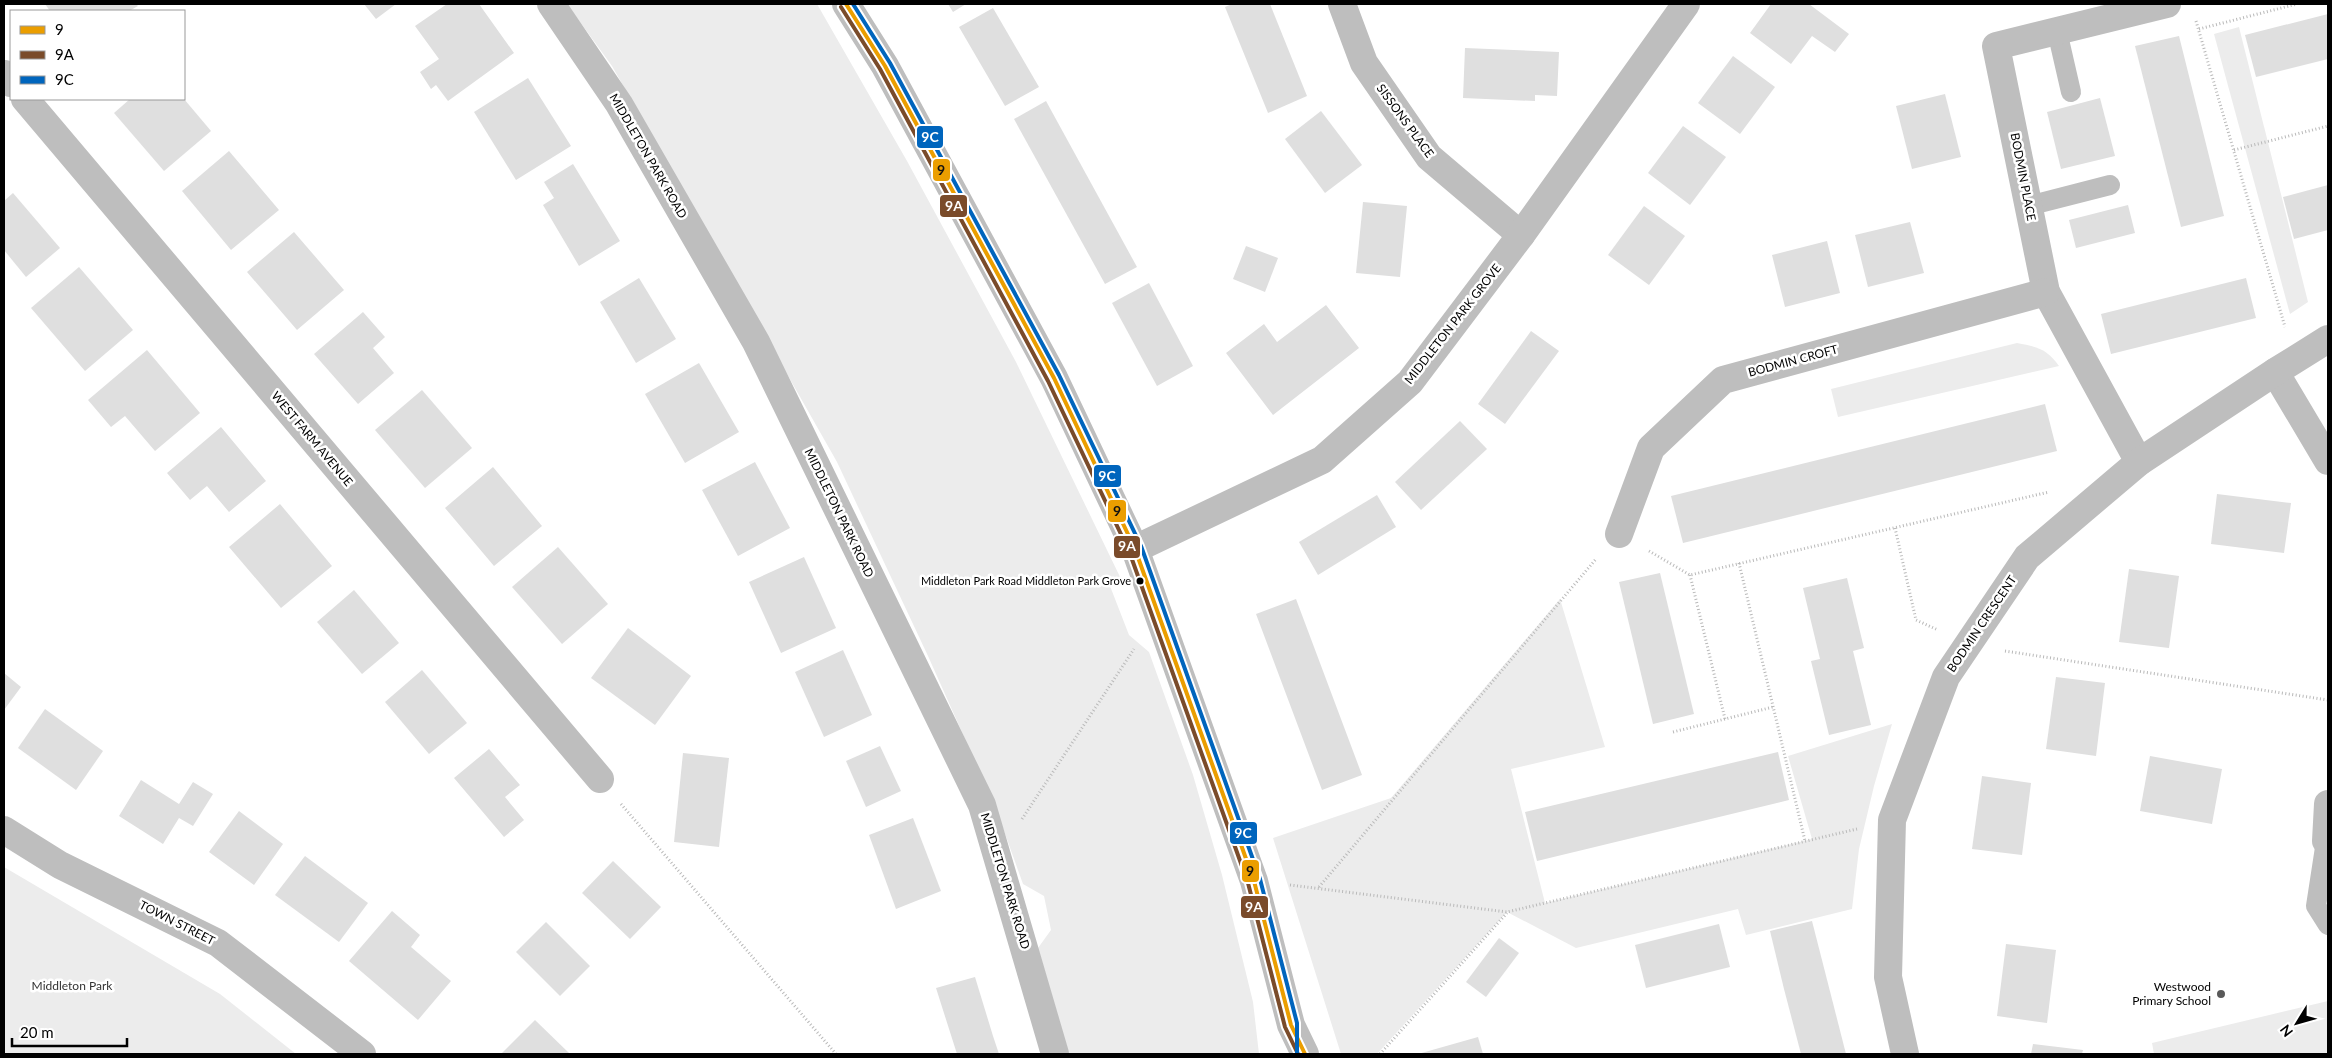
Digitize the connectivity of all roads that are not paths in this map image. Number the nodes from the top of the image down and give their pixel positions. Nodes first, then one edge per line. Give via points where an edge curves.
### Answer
1 (552, 4) edge
2 (846, 4) edge
3 (1342, 4) edge
4 (1686, 4) edge
5 (2167, 4) edge
6 (2057, 31) junction
7 (2071, 92) dead end
8 (26, 100) edge
9 (2110, 184) dead end
10 (2028, 206) junction
11 (1521, 235) junction
12 (2046, 292) junction
13 (2328, 339) edge
14 (2285, 366) junction
15 (2328, 461) edge
16 (2139, 462) junction
17 (1619, 534) road end
18 (1135, 549) junction
19 (600, 778) road end
20 (2328, 804) edge
21 (4, 830) edge
22 (2327, 841) edge
23 (2328, 925) edge
24 (1292, 1025) junction
25 (362, 1054) edge
26 (1055, 1054) edge
27 (1291, 1054) edge
28 (1304, 1054) edge
29 (1905, 1054) edge

1 - 26 street, MIDDLETON PARK ROAD via 619,104 756,342 982,805
2 - 18 street via 885,66 1050,369
3 - 11 street, SISSONS PLACE via 1364,63 1429,157
4 - 11 street, MIDDLETON PARK GROVE
5 - 6 street, BODMIN PLACE
6 - 7 lane
6 - 10 street, BODMIN PLACE via 1996,46
8 - 19 street, WEST FARM AVENUE
9 - 10 lane
10 - 12 street, BODMIN PLACE
11 - 18 street, MIDDLETON PARK GROVE via 1410,382 1322,460
12 - 16 street, BODMIN PLACE
12 - 17 street, BODMIN CROFT via 1723,380 1651,448
13 - 14 street, BODMIN CRESCENT
14 - 15 street
14 - 16 street, BODMIN CRESCENT
16 - 29 street, BODMIN CRESCENT via 2027,558 1946,677 1892,820 1888,977
18 - 24 street via 1254,881
20 - 22 street
21 - 25 street, TOWN STREET via 60,865 218,943
22 - 23 lane via 2316,906
24 - 27 street
24 - 28 street

